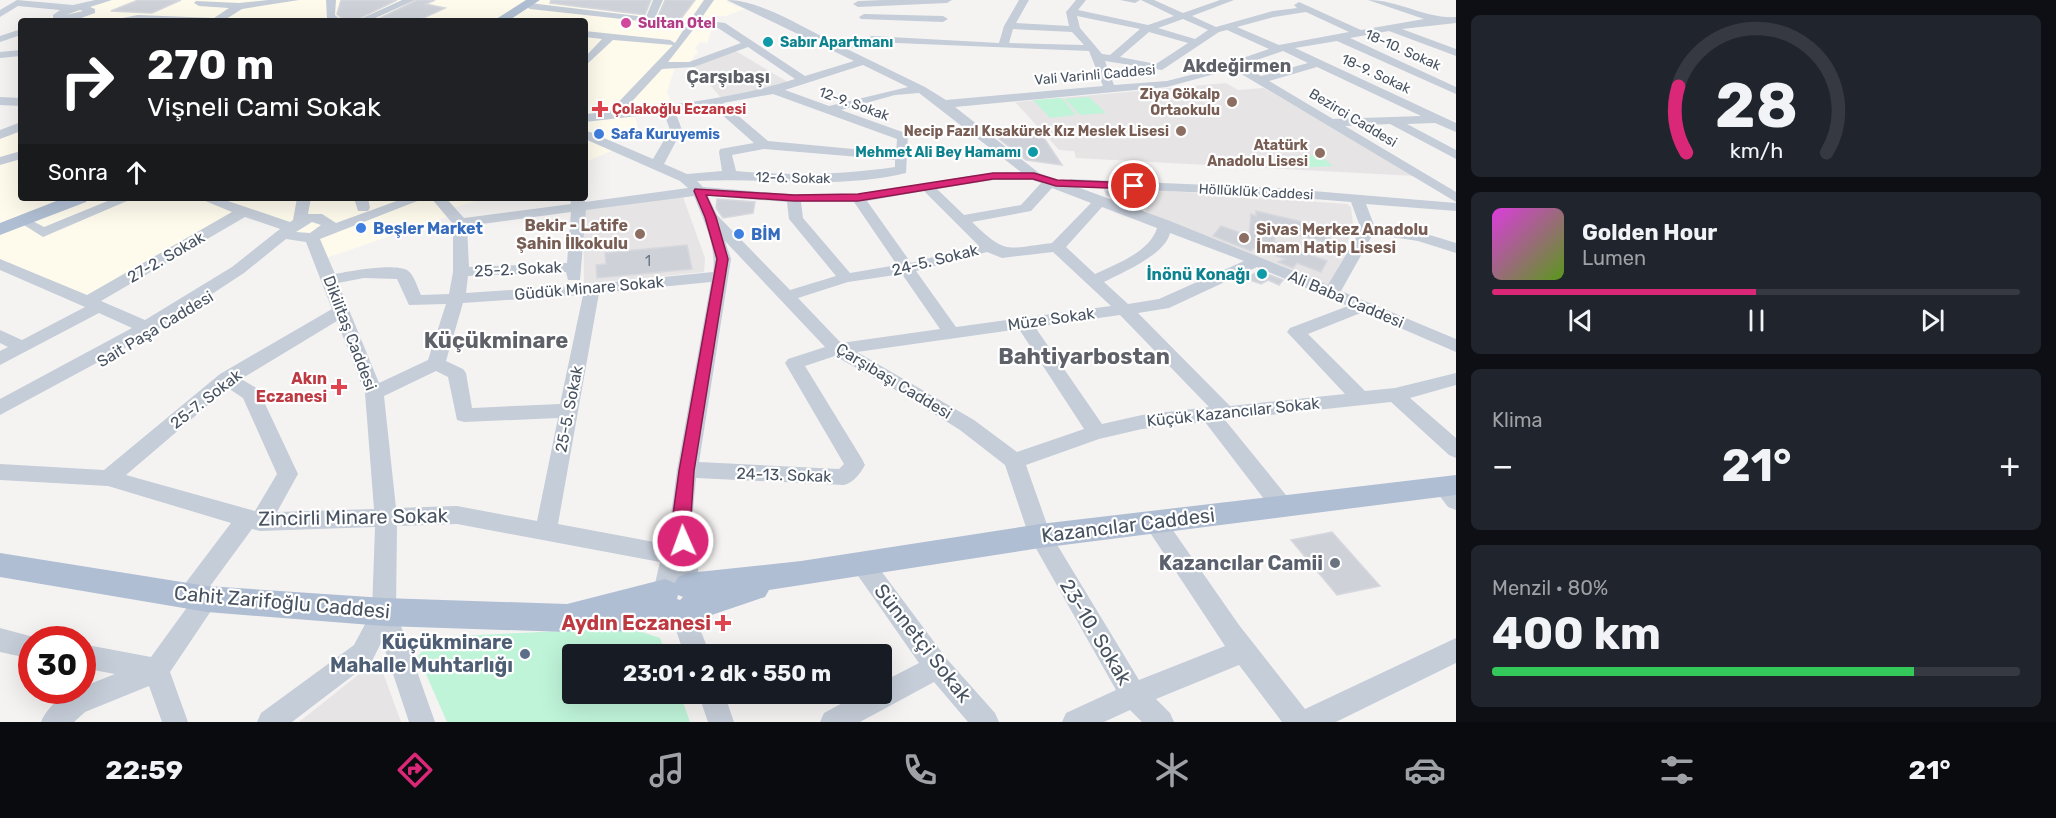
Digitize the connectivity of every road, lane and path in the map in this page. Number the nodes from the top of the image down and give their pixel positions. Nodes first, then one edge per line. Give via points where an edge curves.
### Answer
1 (99, 0) edge
2 (107, 0) edge
3 (291, 0) edge
4 (321, 0) edge
5 (332, 0) edge
6 (406, 0) edge
7 (562, 0) edge
8 (657, 0) edge
9 (700, 0) edge
10 (710, 0) edge
11 (732, 0) edge
12 (947, 0) edge
13 (1022, 0) edge
14 (1081, 0) edge
15 (1126, 0) edge
16 (1135, 0) edge
17 (1146, 0) edge
18 (1229, 0) edge
19 (1289, 0) edge
20 (1373, 0) edge
21 (118, 1) edge
22 (201, 1) edge
23 (934, 1) edge
24 (14, 2) edge
25 (224, 2) edge
26 (535, 2) edge
27 (857, 2) edge
28 (239, 6) junction
29 (262, 6) edge
30 (1308, 9) junction
31 (1456, 9) edge
32 (85, 12) edge
33 (1071, 12) junction
34 (0, 14) edge
35 (1180, 15) junction
36 (864, 17) junction
37 (60, 18) edge
38 (66, 18) edge
39 (66, 18) edge
40 (172, 18) edge
41 (221, 18) edge
42 (333, 18) edge
43 (367, 18) edge
44 (505, 18) edge
45 (510, 18) edge
46 (1434, 19) junction
47 (649, 20) junction
48 (1456, 20) edge
49 (689, 24) junction
50 (1409, 25) junction
51 (1009, 26) junction
52 (1227, 26) junction
53 (1456, 26) edge
54 (1390, 28) junction
55 (1074, 29) junction
56 (1146, 29) junction
57 (1215, 30) junction
58 (946, 31) junction
59 (1359, 33) junction
60 (588, 34) edge
61 (18, 35) edge
62 (610, 37) junction
63 (1338, 37) junction
64 (873, 39) junction
65 (1456, 40) edge
66 (0, 41) edge
67 (1195, 42) junction
68 (670, 43) junction
69 (750, 43) junction
70 (1003, 46) junction
71 (1092, 48) junction
72 (1281, 48) junction
73 (836, 49) junction
74 (1456, 52) edge
75 (18, 53) edge
76 (2, 56) edge
77 (1098, 57) junction
78 (1112, 59) junction
79 (588, 60) edge
80 (864, 61) junction
81 (1319, 63) junction
82 (1234, 65) junction
83 (660, 66) junction
84 (1260, 80) junction
85 (805, 81) junction
86 (1109, 88) junction
87 (921, 89) junction
88 (774, 90) junction
89 (1456, 91) edge
90 (0, 101) edge
91 (18, 102) edge
92 (715, 102) junction
93 (944, 104) junction
94 (668, 109) junction
95 (827, 110) junction
96 (614, 115) junction
97 (598, 117) junction
98 (588, 118) edge
99 (1437, 118) junction
100 (1456, 118) edge
101 (1391, 120) junction
102 (1331, 123) junction
103 (588, 124) edge
104 (18, 127) edge
105 (1456, 128) edge
106 (588, 133) edge
107 (0, 135) edge
108 (588, 136) edge
109 (764, 145) junction
110 (1456, 155) edge
111 (18, 156) edge
112 (0, 161) edge
113 (657, 164) junction
114 (901, 164) junction
115 (730, 175) junction
116 (1034, 176) junction
117 (685, 178) junction
118 (1053, 182) junction
119 (921, 188) junction
120 (699, 191) junction
121 (794, 198) junction
122 (858, 198) junction
123 (1456, 198) edge
124 (1101, 200) junction
125 (1357, 200) junction
126 (51, 201) edge
127 (72, 201) edge
128 (120, 201) edge
129 (213, 201) edge
130 (304, 201) edge
131 (407, 201) edge
132 (441, 201) edge
133 (578, 202) edge
134 (362, 203) edge
135 (1456, 207) edge
136 (243, 212) junction
137 (710, 217) junction
138 (962, 219) junction
139 (0, 220) edge
140 (23, 220) junction
141 (460, 223) junction
142 (1166, 224) junction
143 (0, 229) edge
144 (306, 229) junction
145 (1368, 229) junction
146 (989, 247) junction
147 (1057, 247) junction
148 (1456, 248) edge
149 (1257, 261) junction
150 (0, 264) edge
151 (575, 267) junction
152 (908, 268) junction
153 (461, 272) junction
154 (720, 276) junction
155 (846, 278) junction
156 (330, 280) junction
157 (1094, 281) junction
158 (582, 290) junction
159 (1332, 292) junction
160 (787, 296) junction
161 (457, 297) junction
162 (94, 304) junction
163 (1364, 306) junction
164 (1124, 309) junction
165 (341, 311) junction
166 (1023, 323) junction
167 (148, 328) junction
168 (951, 332) junction
169 (0, 336) edge
170 (1455, 344) edge
171 (23, 347) junction
172 (837, 349) junction
173 (0, 359) edge
174 (436, 364) junction
175 (227, 379) junction
176 (1456, 379) edge
177 (374, 393) junction
178 (1395, 395) junction
179 (1361, 399) junction
180 (0, 408) edge
181 (568, 411) junction
182 (1217, 413) junction
183 (0, 420) edge
184 (1097, 432) junction
185 (1456, 450) edge
186 (1014, 461) junction
187 (687, 471) junction
188 (0, 472) edge
189 (108, 478) junction
190 (1451, 491) edge
191 (1282, 506) junction
192 (386, 519) junction
193 (253, 520) junction
194 (681, 522) junction
195 (1155, 522) junction
196 (546, 530) junction
197 (1040, 536) junction
198 (673, 555) junction
199 (862, 563) junction
200 (0, 565) edge
201 (198, 597) junction
202 (680, 602) junction
203 (384, 612) junction
204 (1, 642) edge
205 (18, 644) edge
206 (694, 644) edge
207 (1456, 650) edge
208 (1243, 651) junction
209 (96, 659) edge
210 (937, 667) junction
211 (157, 670) junction
212 (1134, 695) junction
213 (715, 704) edge
214 (54, 722) edge
215 (175, 722) edge
216 (270, 722) edge
217 (422, 722) edge
218 (722, 722) edge
219 (833, 722) edge
220 (986, 722) edge
221 (1076, 722) edge
222 (1161, 722) edge
223 (1298, 722) edge
224 (1307, 722) edge

1 - 32 street
2 - 32 street
3 - 29 street
4 - 5 street
5 - 42 street
6 - 43 street
7 - 26 street
8 - 47 street
9 - 49 street
10 - 49 street
11 - 73 street
12 - 23 street
13 - 51 street
14 - 33 street
15 - 16 street
17 - 35 street
18 - 35 street
19 - 30 street
20 - 46 street
21 - 32 street
22 - 25 street
22 - 40 street
23 - 27 street
23 - 58 street
24 - 32 street
24 - 34 street
24 - 37 street
25 - 28 street
26 - 44 main road
26 - 45 main road
26 - 47 street
27 - 36 street
28 - 29 street
28 - 41 street
30 - 52 street
30 - 59 street
31 - 46 street
32 - 38 street
32 - 39 street
33 - 55 street
33 - 56 street via 1125,21
35 - 56 street
35 - 57 street
36 - 58 street
36 - 64 street
46 - 48 street, Vali Varinli Caddesi
46 - 50 street, Vali Varinli Caddesi
46 - 53 street
47 - 49 street
49 - 68 street
49 - 69 street via 721,25
49 - 83 street
50 - 54 street, Vali Varinli Caddesi
50 - 65 street
51 - 55 street
51 - 70 street
52 - 57 street
52 - 72 street, 18-9. Sokak
54 - 59 street, Vali Varinli Caddesi
54 - 74 street
55 - 71 street
56 - 67 street
56 - 78 street
57 - 67 street
58 - 64 street
58 - 70 street
59 - 63 street, Vali Varinli Caddesi
60 - 62 street
61 - 66 street
62 - 68 street
62 - 79 street
63 - 72 street, Vali Varinli Caddesi
63 - 89 street, 18-10. Sokak
64 - 73 street
67 - 78 street via 1158,68
68 - 97 street via 630,89
69 - 83 street via 690,65
69 - 85 street
70 - 71 street
71 - 77 street
72 - 81 street, 18-9. Sokak
72 - 82 street, Vali Varinli Caddesi
73 - 80 street
75 - 76 street
77 - 78 street
77 - 86 street
80 - 85 street
80 - 87 street
81 - 84 street
81 - 99 street, 18-9. Sokak
82 - 84 street, Bezirci Caddesi
82 - 86 street, Vali Varinli Caddesi via 1167,84
83 - 96 street
84 - 102 street, Bezirci Caddesi
85 - 88 street
86 - 93 street, Vali Varinli Caddesi
87 - 93 street
87 - 95 street
88 - 92 street
88 - 95 street, 12-9. Sokak
90 - 91 street
92 - 94 street
92 - 109 street
93 - 116 street
94 - 96 street
94 - 113 street via 676,130
95 - 114 street, 12-9. Sokak via 904,137
96 - 97 street
96 - 106 street
97 - 98 street
97 - 103 street
99 - 100 street
99 - 101 street
99 - 105 street, 18-9. Sokak
101 - 102 street
101 - 110 street
102 - 123 street, Bezirci Caddesi
104 - 107 street
108 - 113 street, Çarşıbaşı Caddesi
109 - 114 street
109 - 115 street via 725,152
111 - 112 street
113 - 117 street, Çarşıbaşı Caddesi
114 - 115 street, 12-6. Sokak via 817,180
114 - 119 street, 12-9. Sokak
115 - 117 street, 12-6. Sokak
116 - 118 street, Ali Baba Caddesi
116 - 119 street via 993,176
117 - 120 street, Çarşıbaşı Caddesi
118 - 124 street, Ali Baba Caddesi
118 - 125 street, Höllüklük Caddesi via 1276,192
118 - 138 street via 1026,208
119 - 122 street
119 - 138 street, 12-9. Sokak
120 - 121 street
120 - 133 street
120 - 137 street, Çarşıbaşı Caddesi
121 - 122 street
121 - 155 street via 796,219
122 - 152 street
124 - 142 street, Ali Baba Caddesi
124 - 147 street
125 - 135 street, Höllüklük Caddesi
125 - 145 street
126 - 139 main road
127 - 140 main road
128 - 140 street via 43,232
129 - 136 street
130 - 144 street
131 - 144 street
132 - 141 street
133 - 141 street
133 - 151 street, 25-5. Sokak
134 - 144 street
136 - 144 street
136 - 162 street, 27-2. Sokak
137 - 154 street via 723,259
137 - 160 street, Çarşıbaşı Caddesi
138 - 146 street, 12-9. Sokak
140 - 143 main road
141 - 153 street
142 - 149 street, Ali Baba Caddesi
142 - 157 street via 1161,238 1135,260
144 - 156 street, Dikilitaş Caddesi
144 - 167 street, Sait Paşa Caddesi
144 - 183 street, Sait Paşa Caddesi via 289,246 170,323
145 - 148 street via 1420,237
145 - 159 street
146 - 147 street, 24-5. Sokak via 1002,253
146 - 152 street, 24-5. Sokak
147 - 157 street
149 - 159 street, Ali Baba Caddesi
149 - 164 street, Müze Sokak via 1163,304
150 - 162 street
151 - 153 street, 25-2. Sokak
151 - 158 street, 25-5. Sokak
152 - 155 street, 24-5. Sokak
152 - 168 street
153 - 161 street
154 - 158 street, Güdük Minare Sokak
154 - 187 street
155 - 160 street, 24-5. Sokak
156 - 161 street, Güdük Minare Sokak via 364,273 403,274 415,301
156 - 165 street, Dikilitaş Caddesi
157 - 164 street
158 - 161 street, Güdük Minare Sokak
158 - 181 street, 25-5. Sokak
159 - 163 street, Ali Baba Caddesi
160 - 172 street, Çarşıbaşı Caddesi
161 - 174 street
162 - 167 street
162 - 171 street, 27-2. Sokak
163 - 170 street, Ali Baba Caddesi
163 - 179 street via 1296,332
164 - 166 street, Müze Sokak
164 - 182 street
165 - 175 street, 25-7. Sokak
165 - 177 street, Dikilitaş Caddesi
166 - 168 street, Müze Sokak
166 - 184 street
167 - 180 street, Sait Paşa Caddesi
168 - 172 street, Müze Sokak
169 - 171 street
171 - 173 street, 27-2. Sokak
172 - 186 street, Çarşıbaşı Caddesi via 967,425
172 - 187 street, 24-13. Sokak via 794,363 855,465 844,477
174 - 177 street
174 - 181 street via 457,373 464,415
175 - 189 street, 25-7. Sokak
175 - 193 street via 251,394 288,474
176 - 178 street, Küçük Kazancılar Sokak
177 - 192 street, Dikilitaş Caddesi
178 - 179 street, Küçük Kazancılar Sokak
178 - 185 street
179 - 182 street, Küçük Kazancılar Sokak
181 - 196 street, 25-5. Sokak
182 - 184 street, Küçük Kazancılar Sokak
182 - 191 street
184 - 186 street, Küçük Kazancılar Sokak
186 - 197 street
187 - 194 street
188 - 189 street, Zincirli Minare Sokak
189 - 193 street, Zincirli Minare Sokak
190 - 191 main road, Kazancılar Caddesi
191 - 195 main road, Kazancılar Caddesi
192 - 193 street, Zincirli Minare Sokak
192 - 196 street, Zincirli Minare Sokak via 457,515
192 - 203 street, Dikilitaş Caddesi
193 - 201 street
194 - 198 street
194 - 202 street
195 - 197 main road, Kazancılar Caddesi
195 - 208 street
196 - 198 street, Zincirli Minare Sokak
197 - 199 main road, Kazancılar Caddesi
197 - 212 street, 23-10. Sokak
198 - 202 street
199 - 202 main road, Kazancılar Caddesi
199 - 210 street, Sünnetçi Sokak
200 - 201 main road, Cahit Zarifoğlu Caddesi
201 - 203 main road, Cahit Zarifoğlu Caddesi
201 - 211 street
202 - 203 main road, Cahit Zarifoğlu Caddesi via 636,617
202 - 206 street
203 - 216 street via 363,653
203 - 217 street
204 - 205 street
207 - 224 street
208 - 212 street
208 - 223 street
209 - 211 street
210 - 219 street
210 - 220 street, Sünnetçi Sokak
211 - 214 street via 76,703
211 - 215 street
212 - 221 street
212 - 222 street, 23-10. Sokak
213 - 218 street

